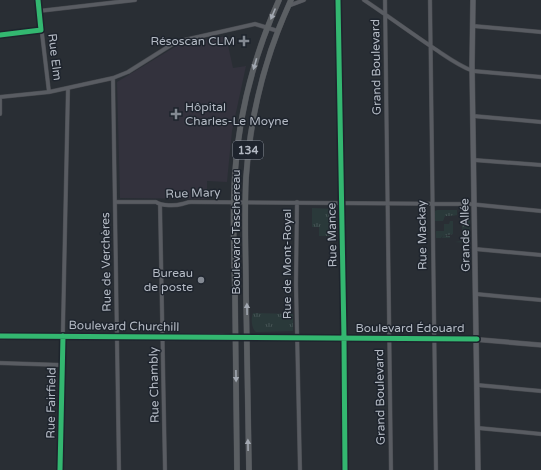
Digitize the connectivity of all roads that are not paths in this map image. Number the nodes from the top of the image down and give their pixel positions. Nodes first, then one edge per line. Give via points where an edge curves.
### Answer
1 (38, 0) edge
2 (135, 0) edge
3 (279, 0) edge
4 (291, 0) edge
5 (304, 0) edge
6 (338, 0) edge
7 (364, 0) edge
8 (385, 0) edge
9 (430, 0) edge
10 (473, 0) edge
11 (288, 6) junction
12 (39, 11) junction
13 (385, 14) junction
14 (473, 26) junction
15 (267, 27) junction
16 (41, 30) junction
17 (278, 31) junction
18 (541, 32) edge
19 (0, 35) edge
20 (430, 45) junction
21 (472, 71) junction
22 (541, 77) edge
23 (113, 78) junction
24 (68, 88) junction
25 (49, 92) junction
26 (0, 97) edge
27 (0, 114) edge
28 (473, 116) junction
29 (541, 122) edge
30 (474, 160) junction
31 (541, 166) edge
32 (115, 202) junction
33 (234, 202) junction
34 (245, 202) junction
35 (297, 202) junction
36 (341, 202) junction
37 (387, 203) junction
38 (160, 204) junction
39 (432, 204) junction
40 (474, 204) junction
41 (541, 211) edge
42 (475, 250) junction
43 (541, 255) edge
44 (476, 294) junction
45 (541, 300) edge
46 (0, 336) edge
47 (63, 336) junction
48 (117, 336) junction
49 (163, 337) junction
50 (236, 337) junction
51 (247, 338) junction
52 (297, 338) junction
53 (344, 338) junction
54 (389, 338) junction
55 (433, 338) junction
56 (477, 339) junction
57 (541, 345) edge
58 (0, 363) edge
59 (62, 365) junction
60 (477, 385) junction
61 (541, 391) edge
62 (478, 428) junction
63 (541, 434) edge
64 (60, 470) edge
65 (119, 470) edge
66 (165, 470) edge
67 (237, 470) edge
68 (249, 470) edge
69 (300, 470) edge
70 (344, 470) edge
71 (391, 470) edge
72 (436, 470) edge
73 (478, 470) edge

1 - 12 street, Rue Elm
2 - 12 street
3 -> 15 main road, Boulevard Taschereau / 134
4 - 11 main road, Boulevard Taschereau / 134
5 - 11 street
6 - 36 street, Rue Mance
7 - 13 street
8 - 13 street, Grand Boulevard
9 - 20 street, Rue Mackay
10 - 14 main road, Grande Allée
11 - 17 main road, Boulevard Taschereau / 134
12 - 16 street, Rue Elm
13 - 20 street
13 - 37 street, Grand Boulevard
14 - 18 street
14 - 21 main road, Grande Allée
15 - 17 street
15 - 23 street via 252,24 174,43 128,72
15 -> 33 main road, Boulevard Taschereau / 134 via 242,114 236,156
16 - 19 street
16 - 25 street, Rue Elm
17 - 34 main road, Boulevard Taschereau / 134 via 255,110 248,153
20 - 21 street
20 - 39 street, Rue Mackay
21 - 22 street
21 - 28 main road, Grande Allée
23 - 24 street
23 - 32 street, Rue de Verchères
24 - 25 street
24 - 47 street, Rue Fairfield
25 - 26 street
26 - 27 street
28 - 29 street
28 - 30 main road, Grande Allée
30 - 31 street
30 - 40 main road, Grande Allée
32 - 38 street, Rue Mary
32 - 48 street, Rue de Verchères
33 - 34 street, Rue Mary
33 - 38 street, Rue Mary
33 - 50 main road, Boulevard Taschereau / 134
34 - 35 street, Rue Mary
51 -> 34 main road, Boulevard Taschereau / 134
35 - 36 street, Rue Mary
35 - 52 street, Rue de Mont-Royal
36 - 37 street, Rue Mary
36 - 53 street, Rue Mance
37 - 39 street, Rue Mary
37 - 54 street, Grand Boulevard
38 - 49 street, Rue Chambly
39 - 40 street, Rue Mary
39 - 55 street, Rue Mackay
40 - 41 street, Rue Mary
40 - 42 main road, Grande Allée
42 - 43 street
42 - 44 main road, Grande Allée
44 - 45 street
44 - 56 main road, Grande Allée
46 - 47 street, Boulevard Churchill
47 - 48 street, Boulevard Churchill
47 - 59 street, Rue Fairfield
48 - 49 street, Boulevard Churchill
48 - 65 street, Rue de Verchères
49 - 50 street, Boulevard Churchill
49 - 66 street, Rue Chambly
50 - 51 street, Boulevard Churchill
50 -> 67 main road, Boulevard Taschereau / 134
51 - 52 street, Boulevard Édouard
68 -> 51 main road, Boulevard Taschereau / 134
52 - 53 street, Boulevard Édouard
52 - 69 street, Rue de Mont-Royal
53 - 54 street, Boulevard Édouard
53 - 70 street, Rue Mance
54 - 55 street, Boulevard Édouard
54 - 71 street, Grand Boulevard
55 - 56 street, Boulevard Édouard
55 - 72 street, Rue Mackay
56 - 57 street, Boulevard Édouard
56 - 60 main road, Grande Allée
58 - 59 street
59 - 64 street, Rue Fairfield
60 - 61 street
60 - 62 main road, Grande Allée
62 - 63 street
62 - 73 main road, Grande Allée

